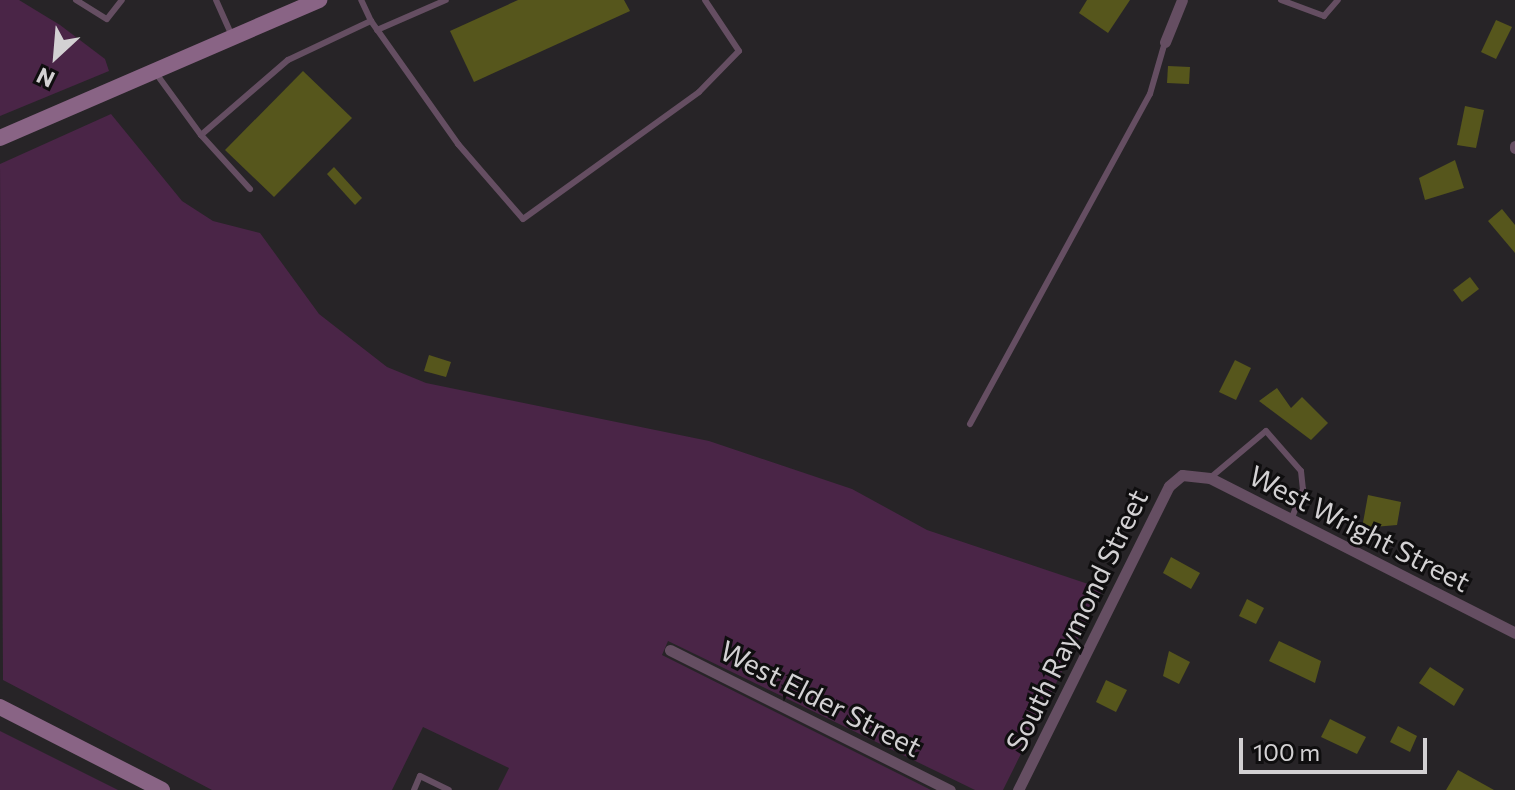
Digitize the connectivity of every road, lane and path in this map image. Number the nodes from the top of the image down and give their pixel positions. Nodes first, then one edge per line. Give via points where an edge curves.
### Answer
1 (76, 0) edge
2 (122, 0) edge
3 (216, 0) edge
4 (319, 0) edge
5 (361, 0) edge
6 (446, 0) edge
7 (705, 0) edge
8 (1182, 0) edge
9 (1281, 0) edge
10 (1338, 0) edge
11 (371, 21) junction
12 (377, 30) junction
13 (233, 38) junction
14 (1165, 42) joint
15 (155, 72) junction
16 (201, 135) junction
17 (0, 138) edge
18 (250, 189) dead end
19 (970, 424) dead end
20 (1182, 475) joint
21 (1210, 478) junction
22 (1292, 518) junction
23 (1515, 633) edge
24 (670, 650) dead end
25 (0, 707) edge
26 (162, 790) edge
27 (414, 790) edge
28 (449, 790) edge
29 (950, 790) edge
30 (1018, 790) edge

1 - 2 lane via 107,19
3 - 13 lane
4 - 13 street
5 - 11 lane
6 - 12 lane
7 - 12 lane via 739,51 699,92 523,219 458,144
8 - 14 street
9 - 10 lane via 1324,16
11 - 12 lane
11 - 16 lane via 288,60
13 - 15 street
14 - 19 lane via 1150,94
15 - 16 lane
15 - 17 street
16 - 18 lane
20 - 21 street, West Wright Street
20 - 30 street, South Raymond Street via 1169,486
21 - 22 street, West Wright Street
21 - 22 lane via 1266,431 1301,471 1303,489
22 - 23 street, West Wright Street
24 - 29 street, West Elder Street
25 - 26 street
27 - 28 lane via 420,776

